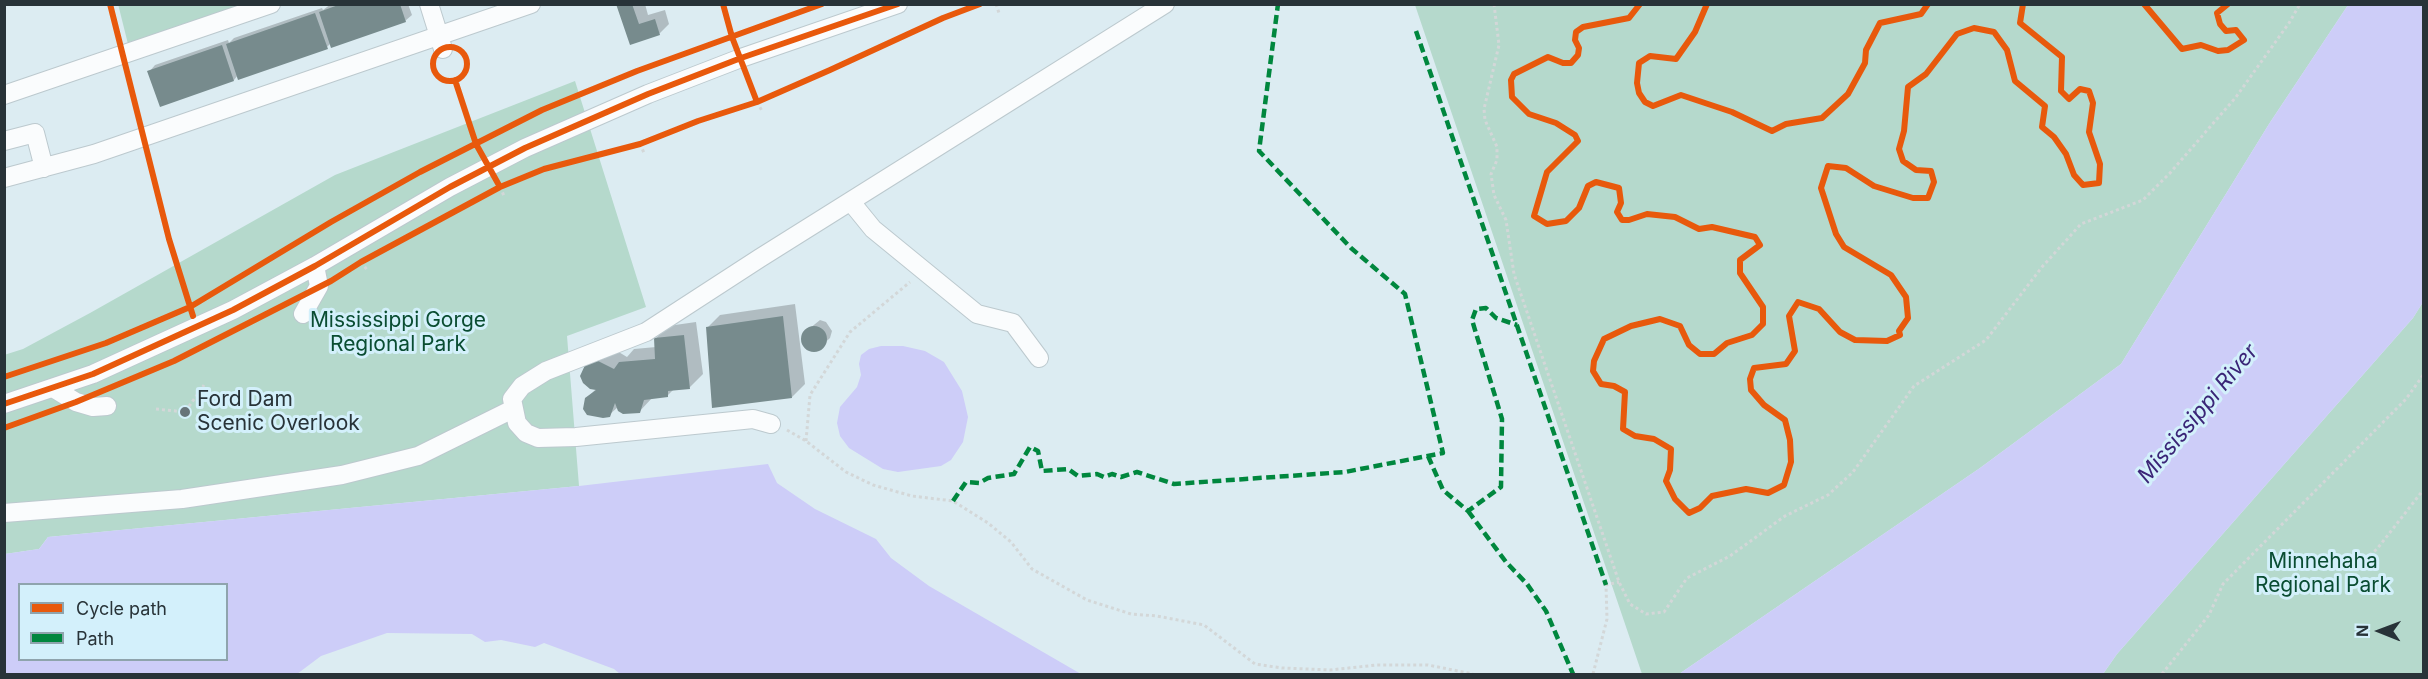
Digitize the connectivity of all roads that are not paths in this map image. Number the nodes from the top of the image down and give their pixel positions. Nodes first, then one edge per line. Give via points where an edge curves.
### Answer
1 (271, 4) edge
2 (429, 4) edge
3 (531, 4) edge
4 (898, 4) edge
5 (1165, 4) edge
6 (441, 43) junction
7 (4, 95) edge
8 (4, 141) edge
9 (44, 168) junction
10 (4, 178) edge
11 (851, 202) junction
12 (315, 266) junction
13 (303, 314) dead end
14 (1039, 358) dead end
15 (53, 388) junction
16 (4, 404) edge
17 (107, 405) dead end
18 (513, 409) junction
19 (771, 424) road end
20 (4, 513) edge

1 - 7 street
2 - 6 street
3 - 6 street
4 - 12 street via 741,58 525,148
5 - 11 street
6 - 9 street via 238,103
8 - 9 street via 35,133
9 - 10 street
11 - 14 street via 873,229 977,314 1013,323
11 - 18 street via 646,332 546,371 522,386 512,399
12 - 13 street via 320,286
12 - 15 street via 183,335
15 - 16 street
15 - 17 street via 76,402 93,407
18 - 19 street via 517,423 526,433 550,439 753,419
18 - 20 street via 418,456 342,475 182,499

